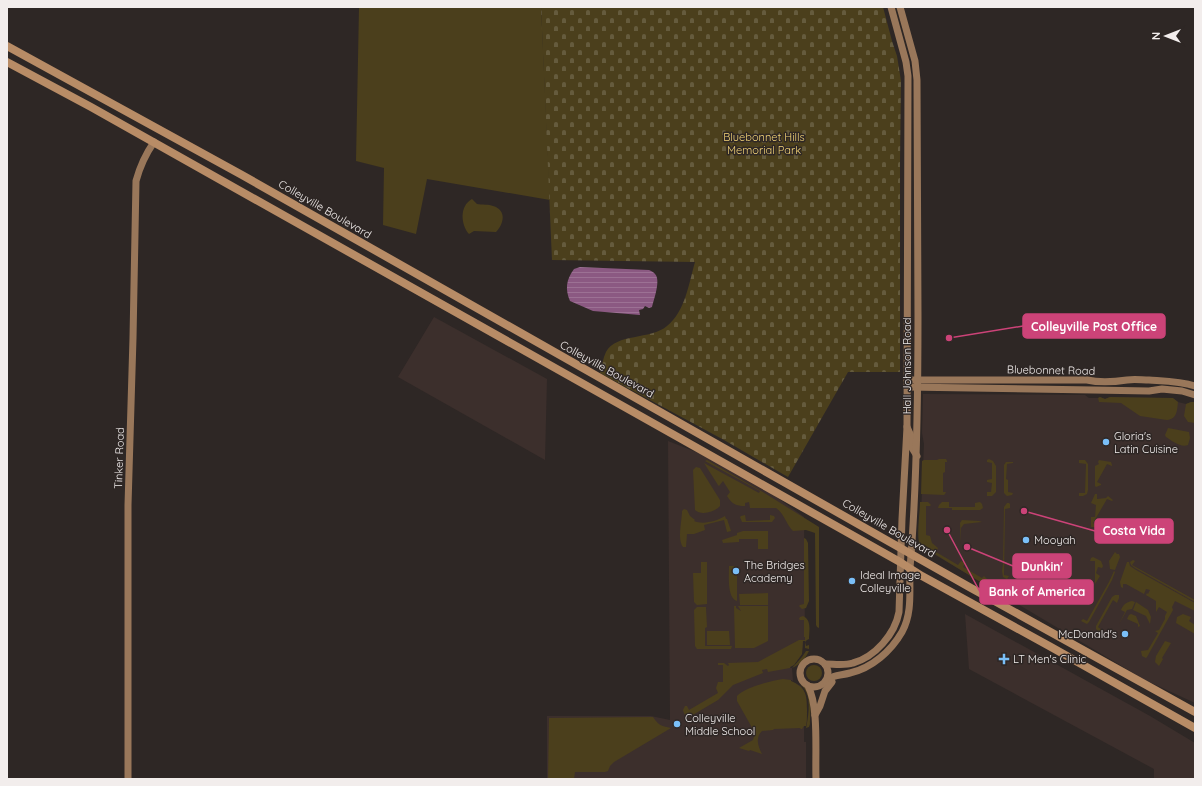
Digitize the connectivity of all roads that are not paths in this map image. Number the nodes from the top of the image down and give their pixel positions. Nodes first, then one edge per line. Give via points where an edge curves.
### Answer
1 (891, 7) edge
2 (900, 7) edge
3 (7, 46) edge
4 (7, 62) edge
5 (154, 142) junction
6 (319, 219) junction
7 (314, 233) junction
8 (1012, 380) junction
9 (1093, 381) junction
10 (1187, 383) junction
11 (907, 384) junction
12 (918, 384) junction
13 (1195, 386) edge
14 (1011, 389) junction
15 (1093, 390) junction
16 (1182, 391) junction
17 (1195, 395) edge
18 (634, 396) junction
19 (626, 409) junction
20 (907, 427) junction
21 (917, 456) junction
22 (901, 547) junction
23 (912, 554) junction
24 (900, 562) junction
25 (910, 568) junction
26 (893, 630) junction
27 (898, 638) junction
28 (863, 658) junction
29 (825, 664) junction
30 (867, 666) junction
31 (849, 674) junction
32 (823, 684) junction
33 (808, 686) junction
34 (1195, 712) edge
35 (814, 715) junction
36 (1195, 728) edge
37 (128, 779) edge
38 (816, 779) edge

1 - 11 main road, Hall Johnson Road via 908,76
2 - 12 main road, Hall Johnson Road via 915,61 917,80
3 - 6 main road, Colleyville Boulevard
4 - 5 main road
5 - 7 main road
5 - 37 main road, Tinker Road via 142,162 136,181 128,505
6 - 7 main road
6 - 18 main road, Colleyville Boulevard
7 - 19 main road
8 - 9 main road, Bluebonnet Road
8 - 12 main road, Bluebonnet Road
8 - 14 main road
9 - 10 main road, Bluebonnet Road
9 - 15 main road
10 - 13 main road, Bluebonnet Road
10 - 16 main road
11 - 12 main road, Bluebonnet Road
11 - 20 main road, Hall Johnson Road
12 - 14 main road, Bluebonnet Road
12 - 21 main road, Hall Johnson Road
14 - 15 main road, Bluebonnet Road
15 - 16 main road, Bluebonnet Road
16 - 17 main road, Bluebonnet Road
18 - 19 main road
18 - 22 main road, Colleyville Boulevard
19 - 24 main road
20 - 21 main road via 912,448
20 - 22 main road, Hall Johnson Road
21 - 23 main road, Hall Johnson Road
22 - 23 main road, Colleyville Boulevard
22 - 24 main road, Hall Johnson Road
23 - 25 main road, Hall Johnson Road
23 - 34 main road, Colleyville Boulevard
24 - 25 main road
24 - 26 main road, Hall Johnson Road via 899,612
25 - 27 main road, Hall Johnson Road via 908,615
25 - 36 main road
26 - 27 main road
26 - 28 main road, Hall Johnson Road via 880,646
27 - 30 main road, Hall Johnson Road via 887,651
28 - 29 main road, Hall Johnson Road via 848,664
28 - 30 main road
29 - 32 main road via 829,674
29 - 33 main road via 814,659 804,664 801,676
30 - 31 main road, Hall Johnson Road
31 - 32 main road, Hall Johnson Road via 833,676
31 - 35 main road via 834,680 827,688
32 - 33 main road
32 - 35 main road
33 - 35 main road via 813,699
35 - 38 main road

